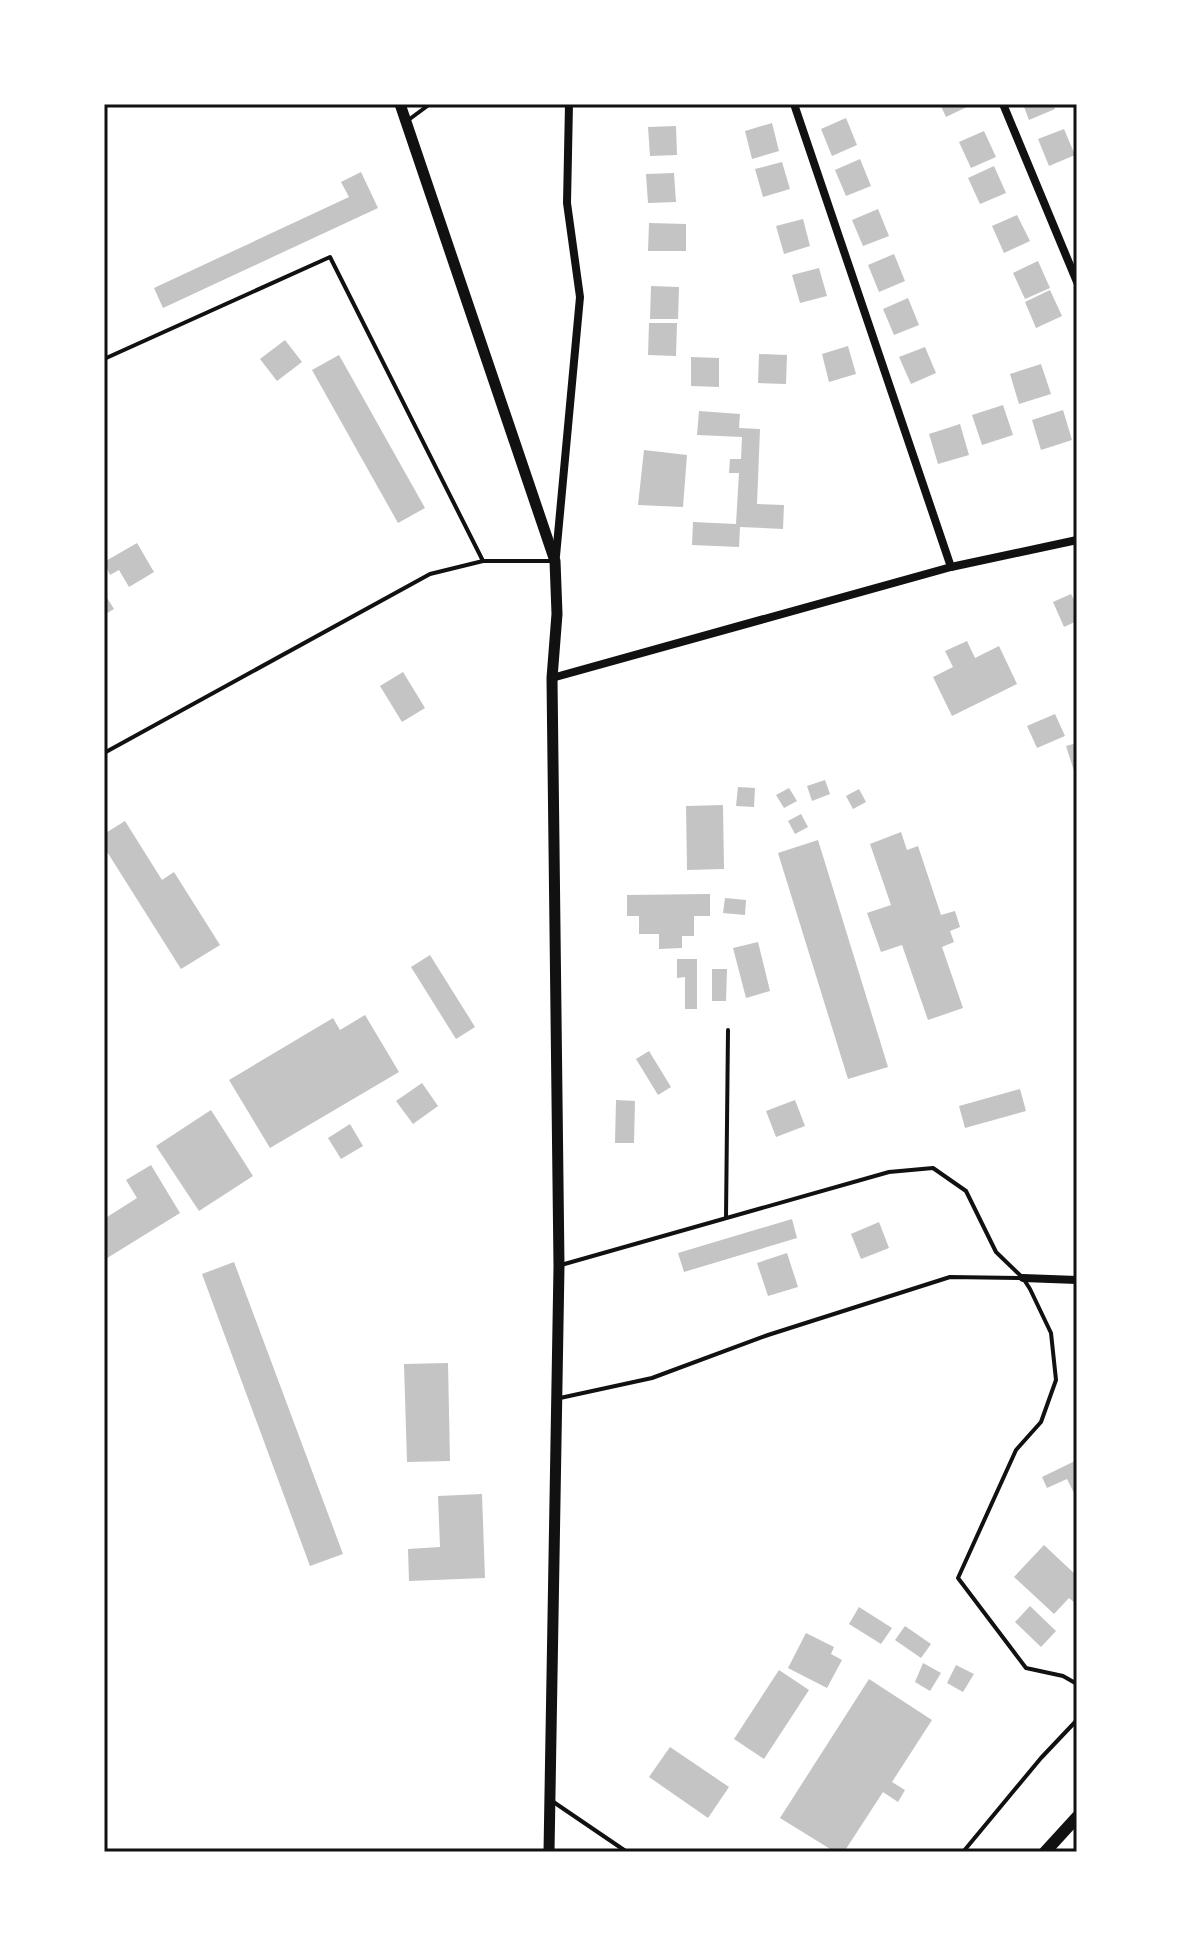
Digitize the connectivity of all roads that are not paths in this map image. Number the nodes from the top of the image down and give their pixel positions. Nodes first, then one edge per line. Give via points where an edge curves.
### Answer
1 (400, 104) edge
2 (430, 104) edge
3 (569, 104) edge
4 (794, 104) edge
5 (1003, 104) edge
6 (407, 121) junction
7 (1077, 282) edge
8 (104, 359) edge
9 (1077, 540) edge
10 (483, 561) junction
11 (555, 561) junction
12 (951, 567) junction
13 (552, 678) junction
14 (104, 753) edge
15 (728, 1030) dead end
16 (726, 1217) junction
17 (559, 1266) junction
18 (1023, 1278) junction
19 (1077, 1280) edge
20 (557, 1399) junction
21 (1077, 1684) edge
22 (1077, 1720) edge
23 (550, 1800) junction
24 (1077, 1817) edge
25 (549, 1852) edge
26 (627, 1852) edge
27 (963, 1852) edge
28 (1045, 1852) edge

1 - 6 street
2 - 6 lane
3 - 11 street via 567,203 580,297
4 - 12 street
5 - 7 street
6 - 11 street
8 - 10 lane via 330,257
9 - 12 street
10 - 11 lane
10 - 14 lane via 430,574
11 - 13 street
12 - 13 street
13 - 17 street
15 - 16 lane
16 - 17 lane
16 - 18 lane via 889,1172 933,1168 966,1191 996,1252
17 - 20 street
18 - 19 street
18 - 20 lane via 950,1277 652,1378
18 - 21 lane via 1051,1333 1056,1380 1041,1422 1016,1450 958,1578 1026,1668
20 - 23 street
22 - 27 lane
23 - 25 street
23 - 26 lane
24 - 28 main road

